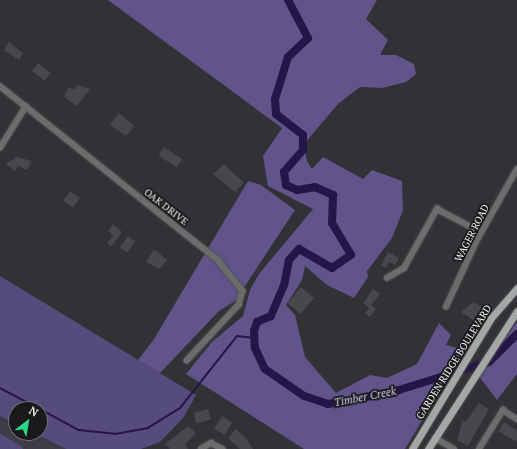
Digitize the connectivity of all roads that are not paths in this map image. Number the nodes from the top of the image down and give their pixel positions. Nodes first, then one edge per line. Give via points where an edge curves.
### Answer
1 (0, 86) edge
2 (26, 106) junction
3 (0, 148) edge
4 (517, 169) edge
5 (481, 232) junction
6 (387, 278) dead end
7 (517, 288) edge
8 (446, 307) dead end
9 (517, 311) edge
10 (187, 362) dead end
11 (517, 419) edge
12 (435, 438) junction
13 (201, 449) edge
14 (223, 449) edge
15 (412, 449) edge
16 (428, 449) edge
17 (454, 449) edge
18 (480, 449) edge

1 - 2 street, OAK DRIVE
2 - 3 street
2 - 10 street, OAK DRIVE via 217,260 243,291 239,305
4 - 5 street, WAGER ROAD
5 - 6 street via 437,209 404,268
5 - 8 street, WAGER ROAD
7 - 15 main road, GARDEN RIDGE BOULEVARD via 491,318
9 - 12 main road via 504,327
11 - 18 street via 503,410
12 - 16 main road
12 - 17 street
13 - 14 street via 208,443

